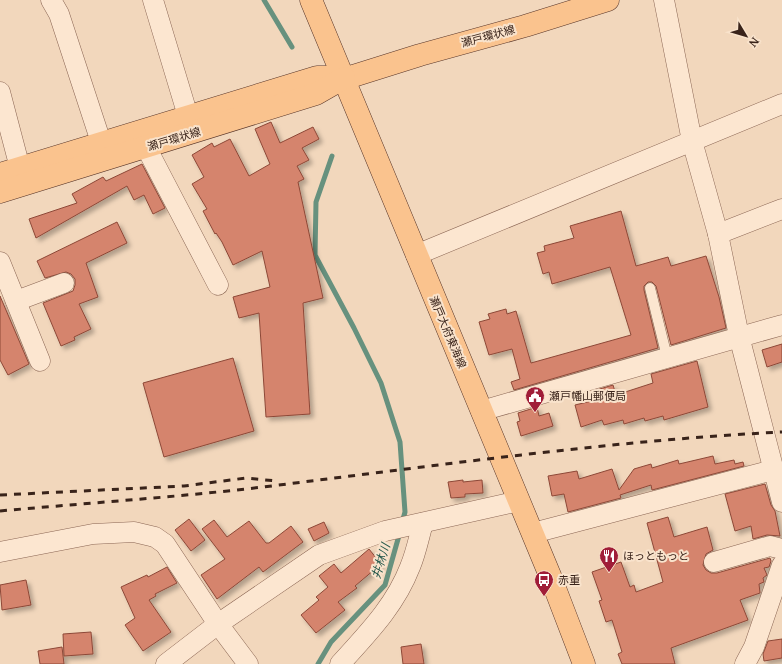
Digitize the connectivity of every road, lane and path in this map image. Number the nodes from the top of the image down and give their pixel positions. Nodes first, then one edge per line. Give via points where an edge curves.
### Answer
1 (51, 0) edge
2 (153, 0) edge
3 (311, 0) edge
4 (608, 0) edge
5 (664, 0) edge
6 (344, 78) junction
7 (0, 92) edge
8 (782, 104) edge
9 (188, 116) junction
10 (692, 141) junction
11 (101, 142) junction
12 (146, 147) junction
13 (10, 171) edge
14 (0, 192) edge
15 (782, 209) edge
16 (718, 234) junction
17 (416, 256) junction
18 (0, 262) edge
19 (64, 283) dead end
20 (218, 285) dead end
21 (650, 288) dead end
22 (16, 301) junction
23 (782, 325) edge
24 (739, 336) junction
25 (667, 357) junction
26 (40, 361) dead end
27 (482, 411) junction
28 (773, 470) junction
29 (519, 501) junction
30 (782, 502) edge
31 (423, 523) junction
32 (532, 533) junction
33 (782, 549) edge
34 (0, 552) edge
35 (714, 562) dead end
36 (782, 564) edge
37 (218, 624) junction
38 (166, 664) edge
39 (248, 664) edge
40 (340, 664) edge
41 (584, 664) edge
42 (745, 664) edge

1 - 11 street via 59,14
2 - 9 street
3 - 6 main road, 瀬戸大府東海線
4 - 6 main road, 瀬戸環状線
5 - 10 street
6 - 9 main road, 瀬戸環状線 via 317,77
6 - 12 main road, 瀬戸環状線 via 316,94
6 - 17 main road, 瀬戸大府東海線
7 - 13 street
8 - 10 street
9 - 11 main road, 瀬戸環状線
10 - 16 street
10 - 17 street
11 - 13 main road, 瀬戸環状線
12 - 14 main road, 瀬戸環状線
12 - 20 street
15 - 16 street
16 - 24 street
17 - 27 main road, 瀬戸大府東海線
18 - 22 street
19 - 22 street
21 - 25 lane
22 - 26 street
23 - 24 street
24 - 25 street
24 - 28 street
25 - 27 street
27 - 29 main road, 瀬戸大府東海線
28 - 30 street
28 - 32 street
29 - 31 street
29 - 32 main road, 瀬戸大府東海線
31 - 37 street via 385,531 319,555
31 - 40 street via 410,567 394,599 383,617
32 - 41 main road, 瀬戸大府東海線
33 - 35 street via 770,546
34 - 37 street via 93,534 134,532 155,537 165,544
36 - 42 street via 754,647
37 - 38 street
37 - 39 street

